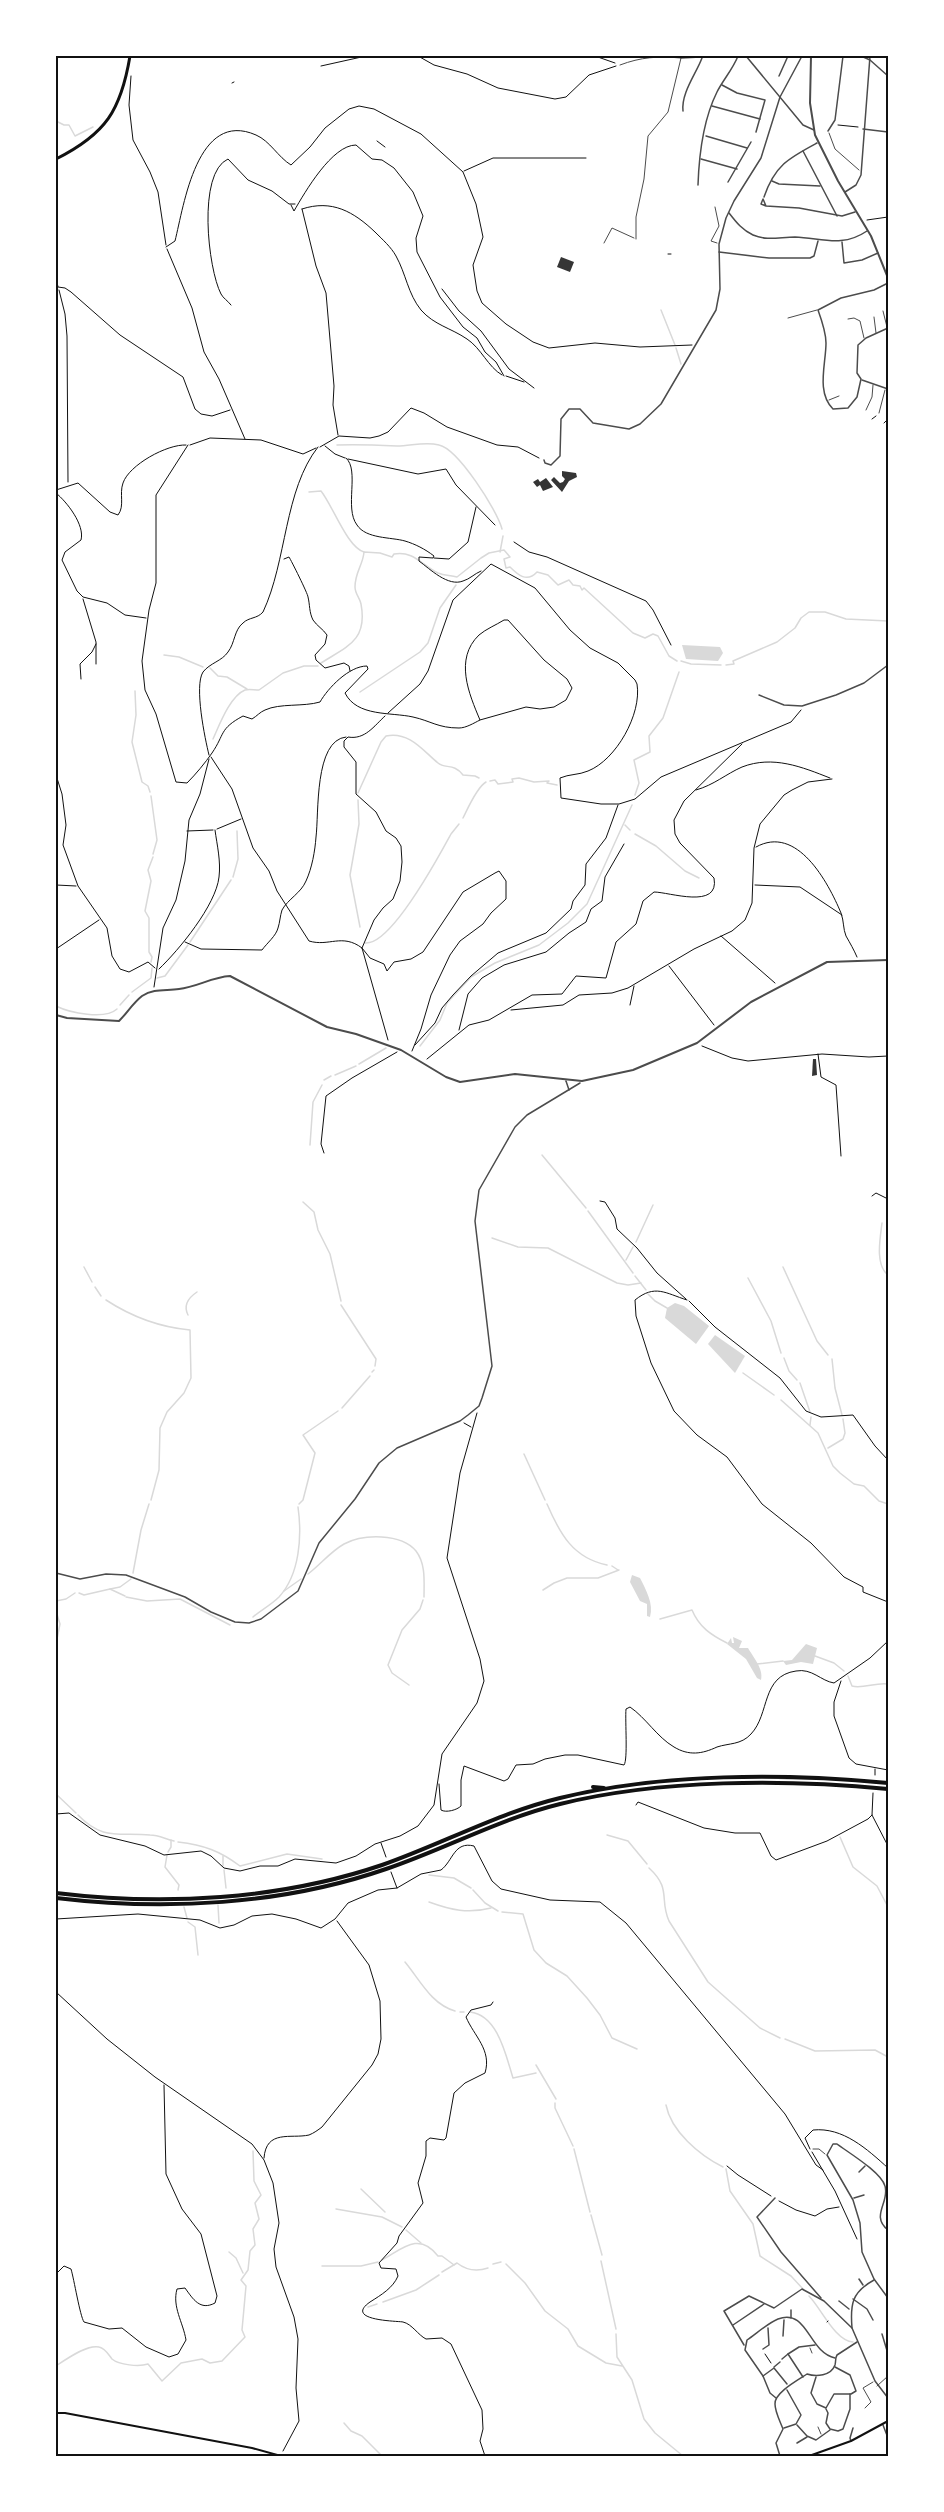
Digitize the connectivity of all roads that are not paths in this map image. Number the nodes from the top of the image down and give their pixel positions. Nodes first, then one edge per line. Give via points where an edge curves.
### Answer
1 (130, 56) edge
2 (720, 56) edge
3 (738, 56) edge
4 (746, 56) edge
5 (788, 56) edge
6 (802, 56) edge
7 (812, 56) edge
8 (843, 56) edge
9 (861, 56) edge
10 (870, 56) edge
11 (681, 58) junction
12 (702, 58) junction
13 (870, 60) junction
14 (620, 65) road end
15 (887, 72) edge
16 (779, 76) dead end
17 (888, 76) edge
18 (721, 85) junction
19 (780, 97) junction
20 (711, 106) junction
21 (684, 111) dead end
22 (761, 119) junction
23 (863, 128) junction
24 (814, 130) junction
25 (828, 131) joint
26 (756, 132) dead end
27 (888, 132) edge
28 (704, 136) junction
29 (751, 142) dead end
30 (818, 142) junction
31 (888, 147) edge
32 (747, 148) junction
33 (802, 150) junction
34 (56, 159) edge
35 (700, 159) junction
36 (738, 169) junction
37 (861, 171) junction
38 (888, 174) edge
39 (771, 180) junction
40 (728, 182) dead end
41 (698, 185) dead end
42 (820, 186) junction
43 (844, 192) junction
44 (888, 200) edge
45 (715, 207) dead end
46 (729, 212) junction
47 (855, 212) junction
48 (837, 216) junction
49 (868, 231) junction
50 (818, 240) junction
51 (842, 242) junction
52 (604, 243) dead end
53 (719, 244) junction
54 (718, 252) junction
55 (878, 253) junction
56 (888, 278) edge
57 (888, 283) edge
58 (818, 310) junction
59 (883, 311) dead end
60 (874, 317) dead end
61 (788, 318) dead end
62 (848, 319) dead end
63 (888, 328) edge
64 (876, 333) junction
65 (865, 339) junction
66 (861, 379) junction
67 (873, 385) junction
68 (887, 389) edge
69 (838, 396) dead end
70 (828, 400) junction
71 (866, 410) dead end
72 (879, 413) road end
73 (544, 460) road end
74 (888, 665) edge
75 (759, 695) dead end
76 (888, 960) edge
77 (56, 1015) edge
78 (566, 1080) junction
79 (582, 1081) junction
80 (569, 1090) junction
81 (56, 1573) edge
82 (888, 1783) edge
83 (593, 1786) dead end
84 (607, 1789) junction
85 (888, 1789) edge
86 (525, 1803) dead end
87 (513, 1812) junction
88 (56, 1893) edge
89 (56, 1898) edge
90 (813, 2149) dead end
91 (826, 2155) junction
92 (865, 2165) junction
93 (859, 2172) dead end
94 (864, 2195) dead end
95 (775, 2198) road end
96 (852, 2198) junction
97 (888, 2230) edge
98 (859, 2279) dead end
99 (874, 2280) junction
100 (863, 2286) junction
101 (853, 2298) junction
102 (888, 2298) edge
103 (824, 2301) junction
104 (839, 2301) dead end
105 (765, 2303) junction
106 (850, 2309) junction
107 (791, 2310) dead end
108 (791, 2318) junction
109 (784, 2319) junction
110 (873, 2320) dead end
111 (732, 2326) junction
112 (768, 2327) junction
113 (852, 2328) junction
114 (882, 2334) dead end
115 (783, 2336) dead end
116 (858, 2341) junction
117 (744, 2344) junction
118 (815, 2345) junction
119 (809, 2346) junction
120 (764, 2349) road end
121 (812, 2353) dead end
122 (788, 2354) junction
123 (888, 2354) edge
124 (834, 2358) junction
125 (782, 2359) dead end
126 (780, 2362) dead end
127 (834, 2366) junction
128 (774, 2367) junction
129 (763, 2376) junction
130 (888, 2376) edge
131 (803, 2377) junction
132 (816, 2377) junction
133 (875, 2381) junction
134 (788, 2385) junction
135 (878, 2386) junction
136 (888, 2388) edge
137 (786, 2389) junction
138 (850, 2394) junction
139 (884, 2394) junction
140 (776, 2398) junction
141 (888, 2398) edge
142 (826, 2408) junction
143 (865, 2408) dead end
144 (56, 2413) edge
145 (888, 2421) edge
146 (796, 2424) junction
147 (883, 2426) junction
148 (818, 2427) dead end
149 (853, 2428) dead end
150 (783, 2429) junction
151 (830, 2429) junction
152 (807, 2436) junction
153 (822, 2436) junction
154 (888, 2438) edge
155 (851, 2441) junction
156 (798, 2443) dead end
157 (281, 2456) edge
158 (780, 2457) edge
159 (809, 2457) edge

1 - 34 main road via 124,88 113,114 89,140
2 - 12 street
3 - 18 street
4 - 19 street
5 - 16 street
6 - 19 street
7 - 24 street via 809,91
8 - 25 street via 834,124
9 - 13 street
10 - 13 street
11 - 12 street
11 - 14 lane via 637,58
11 - 52 lane via 669,112 648,136 636,239 612,228
12 - 21 street via 687,92
13 - 15 street
13 - 23 street
15 - 17 street
18 - 20 street
18 - 22 street via 765,100
19 - 24 street via 805,127
19 - 46 street via 761,158
20 - 22 street
20 - 28 street
22 - 26 street
23 - 27 street
23 - 37 street
24 - 30 street
25 - 37 lane via 835,149
28 - 32 street
28 - 35 street
29 - 32 street
30 - 33 street
30 - 43 street
31 - 38 street
32 - 36 street
33 - 39 street via 784,162
33 - 42 street
35 - 36 street
35 - 41 street
36 - 40 street
37 - 43 street via 856,185
38 - 44 street
39 - 42 street
39 - 48 street via 761,204
42 - 48 street
43 - 47 street
45 - 53 lane via 719,226 711,241
46 - 50 street via 737,224 754,236
46 - 53 street
47 - 48 street
47 - 49 street
49 - 51 street
49 - 55 street
50 - 51 street
50 - 54 street via 810,258
51 - 55 street via 844,263
53 - 54 street
54 - 73 street via 718,303 661,404 638,426 627,429 597,424 580,409 569,409 560,422 560,456 551,465
55 - 56 street
57 - 58 street
58 - 61 lane
58 - 70 street via 826,336 823,381
59 - 63 lane
60 - 64 lane
62 - 65 lane via 860,321
63 - 64 street
64 - 65 street
65 - 66 street via 857,348 857,373
66 - 67 street
66 - 70 street via 857,398 848,408 833,409
67 - 68 street
67 - 71 lane
68 - 72 lane
69 - 70 lane
74 - 75 street via 864,683 802,706 784,705
76 - 79 street via 827,962 751,1002 697,1043 633,1070
77 - 78 street via 119,1021 142,996 152,991 176,990 230,976 327,1027 401,1050 460,1082 515,1074
78 - 79 street
78 - 80 street
79 - 80 street
80 - 81 street via 527,1115 515,1127 479,1190 475,1221 492,1366 478,1406 460,1421 386,1455 319,1543 298,1591 254,1622 239,1622 126,1575 111,1573 80,1579
82 - 84 highway via 738,1778
83 - 84 highway
84 - 87 highway
85 - 89 highway via 749,1784 612,1794 530,1812 379,1872 298,1893 191,1903
86 - 87 highway
87 - 88 highway via 390,1862 297,1887 190,1897
90 - 91 lane
91 - 92 street via 837,2144
91 - 96 street
92 - 93 street
92 - 97 street via 884,2185 879,2215
94 - 96 street
95 - 103 street via 757,2217 780,2253
96 - 99 street via 859,2215 862,2252
98 - 100 street
99 - 100 street
99 - 102 street
100 - 101 street
101 - 106 street
101 - 110 street
103 - 105 street via 802,2289 774,2308
103 - 113 street
104 - 106 street
105 - 111 street
105 - 111 street via 750,2296 724,2311
106 - 113 street
107 - 108 street
108 - 109 street
108 - 118 street via 798,2319
109 - 112 street
109 - 115 street
111 - 117 street
112 - 117 street
112 - 120 street via 769,2346
113 - 116 street
114 - 123 street
116 - 124 street
116 - 133 street
117 - 129 street
118 - 119 street
118 - 124 street
119 - 121 lane
119 - 122 street via 799,2346
122 - 125 street
122 - 131 street
124 - 127 street
126 - 128 street
127 - 132 street
127 - 138 street via 853,2380 856,2391
128 - 129 street
128 - 134 street
129 - 140 street
130 - 135 lane
131 - 132 street
131 - 134 street
132 - 142 street via 811,2393 817,2404
133 - 135 street
133 - 143 lane via 863,2388 871,2402
134 - 137 street
135 - 139 street
136 - 139 lane
137 - 140 street
137 - 146 street via 801,2415
138 - 142 street via 834,2394
138 - 151 street via 843,2429
139 - 141 street
140 - 150 street via 774,2403
142 - 151 street
144 - 157 main road
145 - 147 main road
146 - 150 street
146 - 152 street
147 - 154 street
147 - 155 main road
148 - 153 lane
149 - 155 street
150 - 158 street via 776,2443
151 - 153 street
152 - 153 street via 816,2440
152 - 156 street
155 - 159 main road

